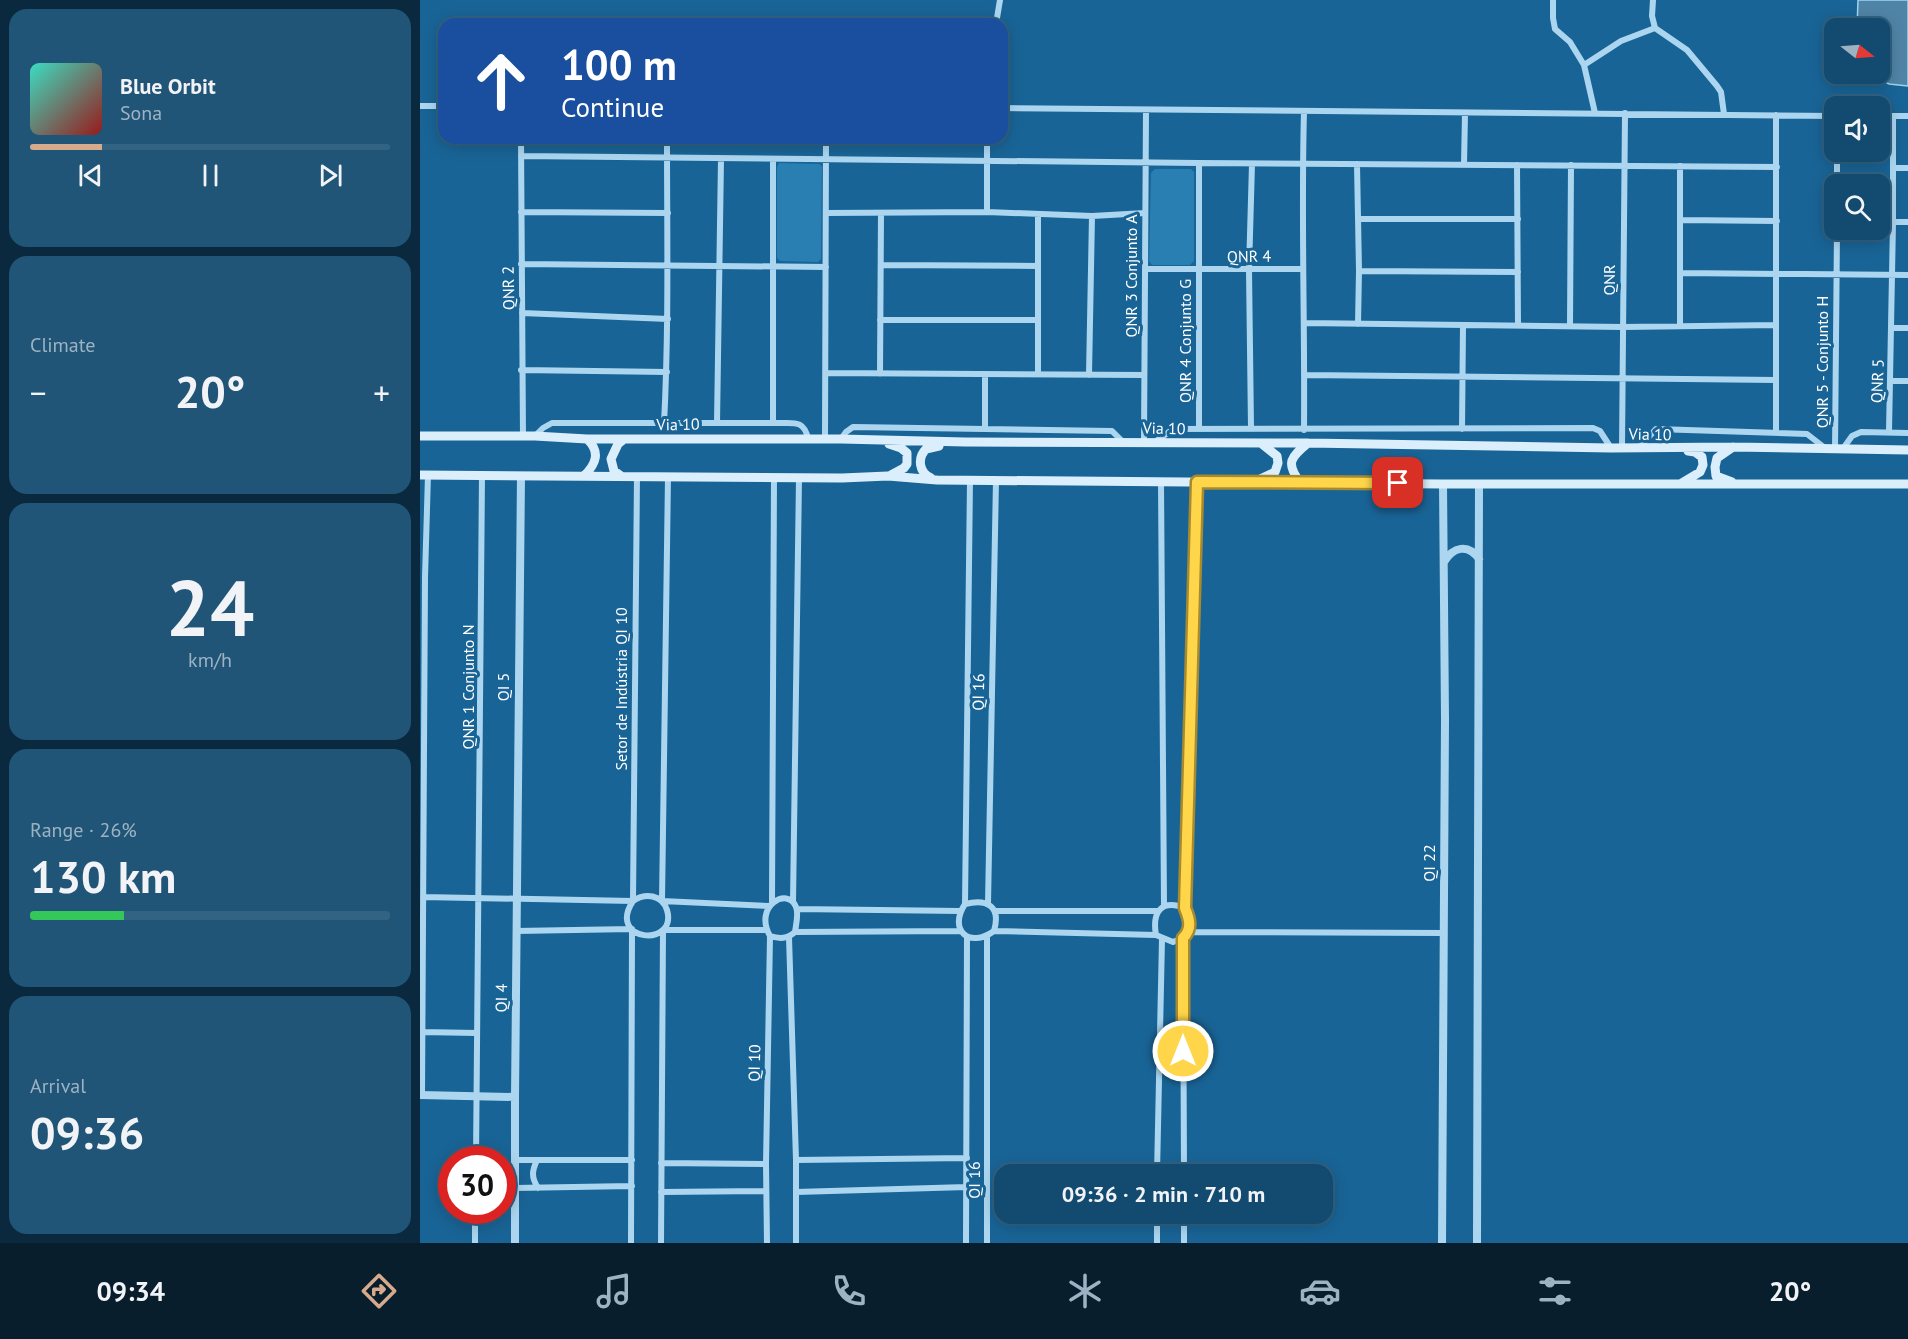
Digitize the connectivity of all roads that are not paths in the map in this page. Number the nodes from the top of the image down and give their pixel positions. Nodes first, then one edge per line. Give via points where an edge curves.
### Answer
1 (1000, 0) edge
2 (1553, 0) edge
3 (1653, 0) edge
4 (997, 18) edge
5 (1655, 28) junction
6 (1584, 65) junction
7 (420, 105) edge
8 (438, 106) edge
9 (1008, 108) edge
10 (1146, 110) junction
11 (1304, 111) junction
12 (1595, 112) junction
13 (1625, 112) junction
14 (1465, 113) junction
15 (1724, 114) junction
16 (1776, 115) junction
17 (1824, 116) edge
18 (1893, 116) joint
19 (1908, 116) edge
20 (521, 144) edge
21 (667, 144) edge
22 (826, 144) edge
23 (987, 144) edge
24 (521, 156) junction
25 (667, 158) junction
26 (721, 159) junction
27 (773, 160) junction
28 (826, 160) junction
29 (987, 161) junction
30 (1146, 163) junction
31 (1199, 163) junction
32 (1252, 164) junction
33 (1302, 164) junction
34 (1357, 165) junction
35 (1464, 165) junction
36 (1517, 165) junction
37 (1571, 165) junction
38 (1623, 166) junction
39 (1680, 166) junction
40 (1777, 167) junction
41 (1893, 168) junction
42 (1908, 168) edge
43 (521, 212) junction
44 (987, 212) junction
45 (668, 213) junction
46 (826, 213) junction
47 (881, 213) junction
48 (1145, 213) junction
49 (1038, 215) junction
50 (1092, 216) junction
51 (1358, 219) junction
52 (1518, 219) junction
53 (1680, 220) junction
54 (1777, 221) junction
55 (1893, 222) junction
56 (1908, 222) edge
57 (1837, 240) edge
58 (521, 264) junction
59 (881, 265) junction
60 (668, 266) junction
61 (720, 266) junction
62 (774, 266) junction
63 (1038, 266) junction
64 (826, 267) junction
65 (1145, 269) junction
66 (1302, 269) junction
67 (1198, 270) junction
68 (1249, 270) junction
69 (1359, 270) junction
70 (1518, 272) junction
71 (1680, 273) junction
72 (1777, 273) junction
73 (1836, 274) junction
74 (1892, 275) junction
75 (1908, 275) edge
76 (522, 313) junction
77 (668, 319) junction
78 (880, 320) junction
79 (1038, 320) junction
80 (1304, 323) junction
81 (1358, 324) junction
82 (1463, 325) junction
83 (1518, 325) junction
84 (1776, 325) junction
85 (1570, 326) junction
86 (1680, 326) junction
87 (1623, 327) junction
88 (1892, 328) junction
89 (1908, 328) edge
90 (521, 370) junction
91 (667, 372) junction
92 (826, 373) junction
93 (880, 374) junction
94 (985, 374) junction
95 (1038, 374) junction
96 (1089, 375) junction
97 (1144, 375) junction
98 (1304, 375) junction
99 (1463, 377) junction
100 (1622, 378) junction
101 (1776, 380) junction
102 (1891, 381) junction
103 (1908, 381) edge
104 (717, 423) junction
105 (773, 423) junction
106 (664, 424) junction
107 (1251, 428) junction
108 (985, 429) junction
109 (1199, 429) junction
110 (1462, 429) junction
111 (1304, 430) junction
112 (1776, 432) junction
113 (1889, 432) junction
114 (1908, 433) edge
115 (420, 436) edge
116 (536, 436) junction
117 (523, 437) junction
118 (808, 439) junction
119 (825, 439) junction
120 (841, 439) junction
121 (587, 440) junction
122 (623, 440) junction
123 (882, 441) junction
124 (965, 442) junction
125 (1124, 442) junction
126 (1144, 442) junction
127 (1155, 443) junction
128 (1308, 443) junction
129 (1262, 444) junction
130 (1733, 447) junction
131 (1611, 448) junction
132 (1622, 448) junction
133 (1638, 448) junction
134 (1681, 449) junction
135 (1835, 450) junction
136 (1908, 450) edge
137 (424, 475) edge
138 (482, 475) junction
139 (521, 476) junction
140 (584, 476) junction
141 (621, 476) junction
142 (637, 476) junction
143 (888, 476) junction
144 (668, 477) junction
145 (774, 477) junction
146 (799, 478) junction
147 (937, 480) junction
148 (970, 480) junction
149 (996, 480) junction
150 (1161, 482) junction
151 (1197, 482) junction
152 (1252, 482) junction
153 (1300, 482) junction
154 (1443, 484) junction
155 (1479, 484) junction
156 (1680, 484) junction
157 (1908, 484) edge
158 (1739, 485) junction
159 (424, 518) edge
160 (1479, 559) junction
161 (1444, 562) junction
162 (422, 577) edge
163 (422, 626) edge
164 (422, 678) edge
165 (422, 736) edge
166 (422, 791) edge
167 (422, 871) edge
168 (423, 897) junction
169 (480, 898) junction
170 (516, 899) junction
171 (633, 901) junction
172 (662, 901) junction
173 (793, 902) junction
174 (771, 904) junction
175 (965, 904) junction
176 (988, 904) junction
177 (1164, 906) junction
178 (1185, 908) junction
179 (797, 909) junction
180 (960, 911) junction
181 (995, 911) junction
182 (1157, 911) junction
183 (421, 923) edge
184 (632, 929) junction
185 (663, 930) junction
186 (516, 931) junction
187 (795, 932) junction
188 (960, 932) junction
189 (994, 932) junction
190 (1189, 932) junction
191 (768, 933) junction
192 (1444, 933) junction
193 (987, 936) junction
194 (789, 937) junction
195 (968, 937) junction
196 (1159, 937) junction
197 (1183, 938) junction
198 (421, 978) edge
199 (421, 1032) edge
200 (477, 1034) junction
201 (421, 1095) edge
202 (476, 1096) junction
203 (514, 1097) junction
204 (476, 1146) edge
205 (515, 1146) edge
206 (967, 1158) junction
207 (516, 1160) edge
208 (537, 1160) junction
209 (632, 1160) junction
210 (796, 1160) junction
211 (661, 1162) junction
212 (766, 1164) junction
213 (1157, 1164) edge
214 (1184, 1164) edge
215 (632, 1186) junction
216 (967, 1187) junction
217 (516, 1188) edge
218 (537, 1188) junction
219 (766, 1191) junction
220 (662, 1192) junction
221 (796, 1192) junction
222 (476, 1224) edge
223 (515, 1224) edge
224 (1157, 1224) edge
225 (1184, 1224) edge
226 (475, 1243) edge
227 (515, 1243) edge
228 (631, 1243) edge
229 (661, 1243) edge
230 (767, 1243) edge
231 (796, 1243) edge
232 (966, 1243) edge
233 (987, 1243) edge
234 (1157, 1243) edge
235 (1184, 1243) edge
236 (1442, 1243) edge
237 (1477, 1243) edge

1 - 4 street
2 - 6 street via 1555,29 1570,42
3 - 5 street
5 - 6 street via 1621,41
5 - 15 street via 1687,50 1717,86
6 - 12 street
7 - 8 street
9 - 10 street
10 - 11 street
10 - 30 street, QNR 3 Conjunto A
11 - 14 street
11 - 33 street
12 - 13 street
12 - 14 street
13 - 15 street
13 - 38 street, QNR
14 - 35 street
15 - 16 street
16 - 17 street
16 - 40 street
18 - 19 street
18 - 41 street, QNR 5
20 - 24 street, QNR 2
21 - 25 street
22 - 28 street
23 - 29 street
24 - 25 street
24 - 43 street, QNR 2
25 - 26 street
25 - 45 street
26 - 27 street
26 - 61 street
27 - 28 street
27 - 62 street
28 - 29 street
28 - 46 street
29 - 30 street
29 - 44 street
30 - 31 street
30 - 48 street, QNR 3 Conjunto A
31 - 32 street
31 - 67 street
32 - 33 street
32 - 68 street
33 - 34 street
33 - 66 street
34 - 35 street
34 - 51 street
35 - 36 street
36 - 37 street
36 - 52 street
37 - 38 street
37 - 85 street
38 - 39 street
38 - 87 street, QNR
39 - 40 street
39 - 53 street
40 - 54 street
41 - 42 street
41 - 55 street, QNR 5
43 - 45 street
43 - 58 street, QNR 2
44 - 47 street
44 - 49 street
45 - 60 street
46 - 47 street
46 - 64 street
47 - 59 street
48 - 50 street
48 - 65 street, QNR 3 Conjunto A
49 - 50 street
49 - 63 street
50 - 96 street
51 - 52 street
51 - 69 street
52 - 70 street
53 - 54 street
53 - 71 street
54 - 72 street
55 - 56 street
55 - 74 street, QNR 5
57 - 73 street, QNR 5 - Conjunto H
58 - 60 street
58 - 76 street, QNR 2
59 - 63 street
59 - 78 street
60 - 61 street
60 - 77 street
61 - 62 street
61 - 104 street
62 - 64 street
62 - 105 street
63 - 79 street
64 - 92 street
65 - 67 street, QNR 4 Conjunto G
65 - 97 street, QNR 3 Conjunto A
66 - 68 street, QNR 4
66 - 80 street
67 - 68 street, QNR 4
67 - 109 street, QNR 4 Conjunto G
68 - 107 street
69 - 70 street
69 - 81 street
70 - 83 street
71 - 72 street
71 - 86 street
72 - 73 street
72 - 84 street
73 - 74 street
73 - 135 street, QNR 5 - Conjunto H
74 - 75 street
74 - 88 street, QNR 5
76 - 77 street
76 - 90 street, QNR 2
77 - 91 street
78 - 79 street
78 - 93 street
79 - 95 street
80 - 81 street
80 - 98 street
81 - 82 street
82 - 83 street
82 - 99 street
83 - 85 street
84 - 86 street
84 - 101 street
85 - 87 street
86 - 87 street
87 - 100 street, QNR
88 - 89 street
88 - 102 street, QNR 5
90 - 91 street
90 - 117 street, QNR 2
91 - 106 street
92 - 93 street
92 - 119 street
93 - 94 street
94 - 95 street
94 - 108 street
95 - 96 street
96 - 97 street
97 - 126 street, QNR 3 Conjunto A
98 - 99 street
98 - 111 street
99 - 100 street
99 - 110 street
100 - 101 street
100 - 132 street, QNR
101 - 112 street
102 - 103 street
102 - 113 street, QNR 5
104 - 105 street
104 - 106 street
105 - 118 street via 803,425
106 - 116 street via 552,423
107 - 109 street
107 - 111 street
108 - 120 street via 853,426
108 - 125 street via 1112,430
109 - 127 street via 1173,429
110 - 111 street
110 - 131 street via 1593,428 1600,431
112 - 133 street via 1656,429
112 - 135 street via 1807,434
113 - 114 street
113 - 135 street via 1861,432
115 - 117 main road, Via 10
116 - 117 main road, Via 10
116 - 121 main road, Via 10
118 - 119 main road, Via 10
118 - 122 main road, Via 10
119 - 120 main road, Via 10
120 - 123 main road, Via 10
121 - 122 main road, Via 10
121 - 140 main road via 597,453 596,462
122 - 141 main road via 611,459 614,471
123 - 124 main road, Via 10
123 - 143 main road via 907,453 904,468
124 - 125 main road, Via 10
124 - 147 main road via 923,452 922,469 925,475
125 - 126 main road, Via 10
126 - 127 main road, Via 10
127 - 129 main road, Via 10
128 - 129 main road, Via 10
128 - 131 main road, Via 10
128 - 153 main road via 1290,464
129 - 152 main road via 1277,456 1277,468
130 - 134 main road, Via 10
130 - 135 main road, Via 10
130 - 158 main road via 1717,458 1716,476
131 - 132 main road, Via 10
132 - 133 main road, Via 10
133 - 134 main road, Via 10
134 - 156 main road via 1702,457 1703,465 1700,472
135 - 136 main road, Via 10
137 - 138 main road
137 - 159 street
138 - 139 main road
138 - 169 street, QNR 1 Conjunto N
139 - 140 main road
139 - 170 street, QI 5
140 - 141 main road
141 - 142 main road
142 - 144 main road
142 - 171 street, Setor de Indústria QI 10
143 - 146 main road
143 - 147 main road
144 - 145 main road
144 - 172 street
145 - 146 main road
145 - 174 street
146 - 173 street
147 - 148 main road
148 - 149 main road
148 - 175 street
149 - 150 main road
149 - 176 street, QI 16
150 - 151 main road
150 - 177 street
151 - 152 main road
151 - 178 street
152 - 153 main road
153 - 154 main road
154 - 155 main road
154 - 161 street, QI 22
155 - 156 main road
155 - 160 street
156 - 158 main road
157 - 158 main road
159 - 162 street
160 - 161 street via 1472,551 1459,548
160 - 237 street
161 - 192 street, QI 22
162 - 163 street
163 - 164 street
164 - 165 street
165 - 166 street
166 - 167 street
167 - 168 street
168 - 169 street
168 - 183 street
169 - 170 street
169 - 200 street, QNR 1 Conjunto N
170 - 171 street
170 - 186 street, QI 4
171 - 172 street via 647,895
171 - 184 street via 627,915
172 - 174 street
172 - 185 street via 668,915
173 - 174 street via 783,898
173 - 179 street
174 - 191 street via 765,919
175 - 176 street
175 - 180 street
176 - 181 street
177 - 178 street via 1176,904
177 - 182 street
178 - 190 street via 1190,919
179 - 180 street
179 - 187 street
180 - 188 street
181 - 182 street
181 - 189 street
182 - 196 street via 1154,924
183 - 198 street
184 - 185 street via 647,937
184 - 186 street
184 - 209 street
185 - 191 street
185 - 211 street
186 - 203 street, QI 4
187 - 188 street
187 - 194 street
188 - 195 street
189 - 193 street
189 - 196 street
190 - 192 street
190 - 197 street
191 - 194 street
191 - 212 street, QI 10
192 - 236 street, QI 22
193 - 195 street
193 - 233 street, QI 16
194 - 210 street
195 - 206 street
196 - 197 street via 1173,942
196 - 213 street
197 - 214 street
198 - 199 street
199 - 200 street
199 - 201 street
200 - 202 street, QNR 1 Conjunto N
201 - 202 street
202 - 203 street
202 - 204 street, QNR 1 Conjunto N
203 - 205 street, QI 4
206 - 210 street
206 - 216 street
207 - 208 street
208 - 209 street
208 - 218 street via 532,1171
209 - 215 street
210 - 221 street
211 - 212 street
211 - 220 street
212 - 219 street, QI 10
215 - 218 street
215 - 228 street
216 - 221 street
216 - 232 street
217 - 218 street
219 - 220 street
219 - 230 street, QI 10
220 - 229 street
221 - 231 street
222 - 226 street
223 - 227 street, QI 4
224 - 234 street
225 - 235 street

